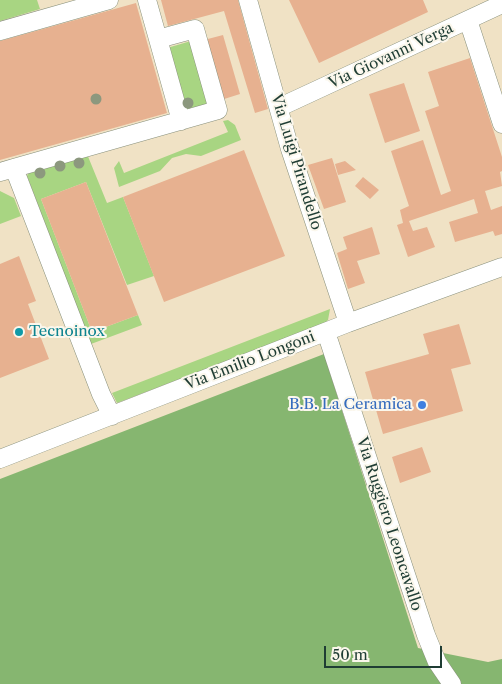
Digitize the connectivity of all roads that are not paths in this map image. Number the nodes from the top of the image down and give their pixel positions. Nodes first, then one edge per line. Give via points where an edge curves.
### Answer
1 (109, 0) edge
2 (147, 0) edge
3 (248, 0) edge
4 (502, 4) edge
5 (468, 20) junction
6 (0, 31) edge
7 (158, 39) junction
8 (280, 108) junction
9 (181, 121) junction
10 (502, 124) edge
11 (7, 170) edge
12 (502, 268) edge
13 (348, 323) junction
14 (326, 332) junction
15 (112, 416) junction
16 (0, 459) edge
17 (452, 684) edge

1 - 6 street
2 - 7 street
3 - 8 street, Via Luigi Pirandello
4 - 5 street, Via Giovanni Verga
5 - 8 street, Via Giovanni Verga
5 - 10 street
7 - 9 street
7 - 9 street via 195,29 218,110
8 - 13 street, Via Luigi Pirandello via 303,190
9 - 11 street
11 - 15 street
12 - 13 street, Via Emilio Longoni
13 - 14 street, Via Emilio Longoni
14 - 15 street, Via Emilio Longoni
14 - 17 street, Via Ruggiero Leoncavallo via 426,635 436,662
15 - 16 street, Via Emilio Longoni

